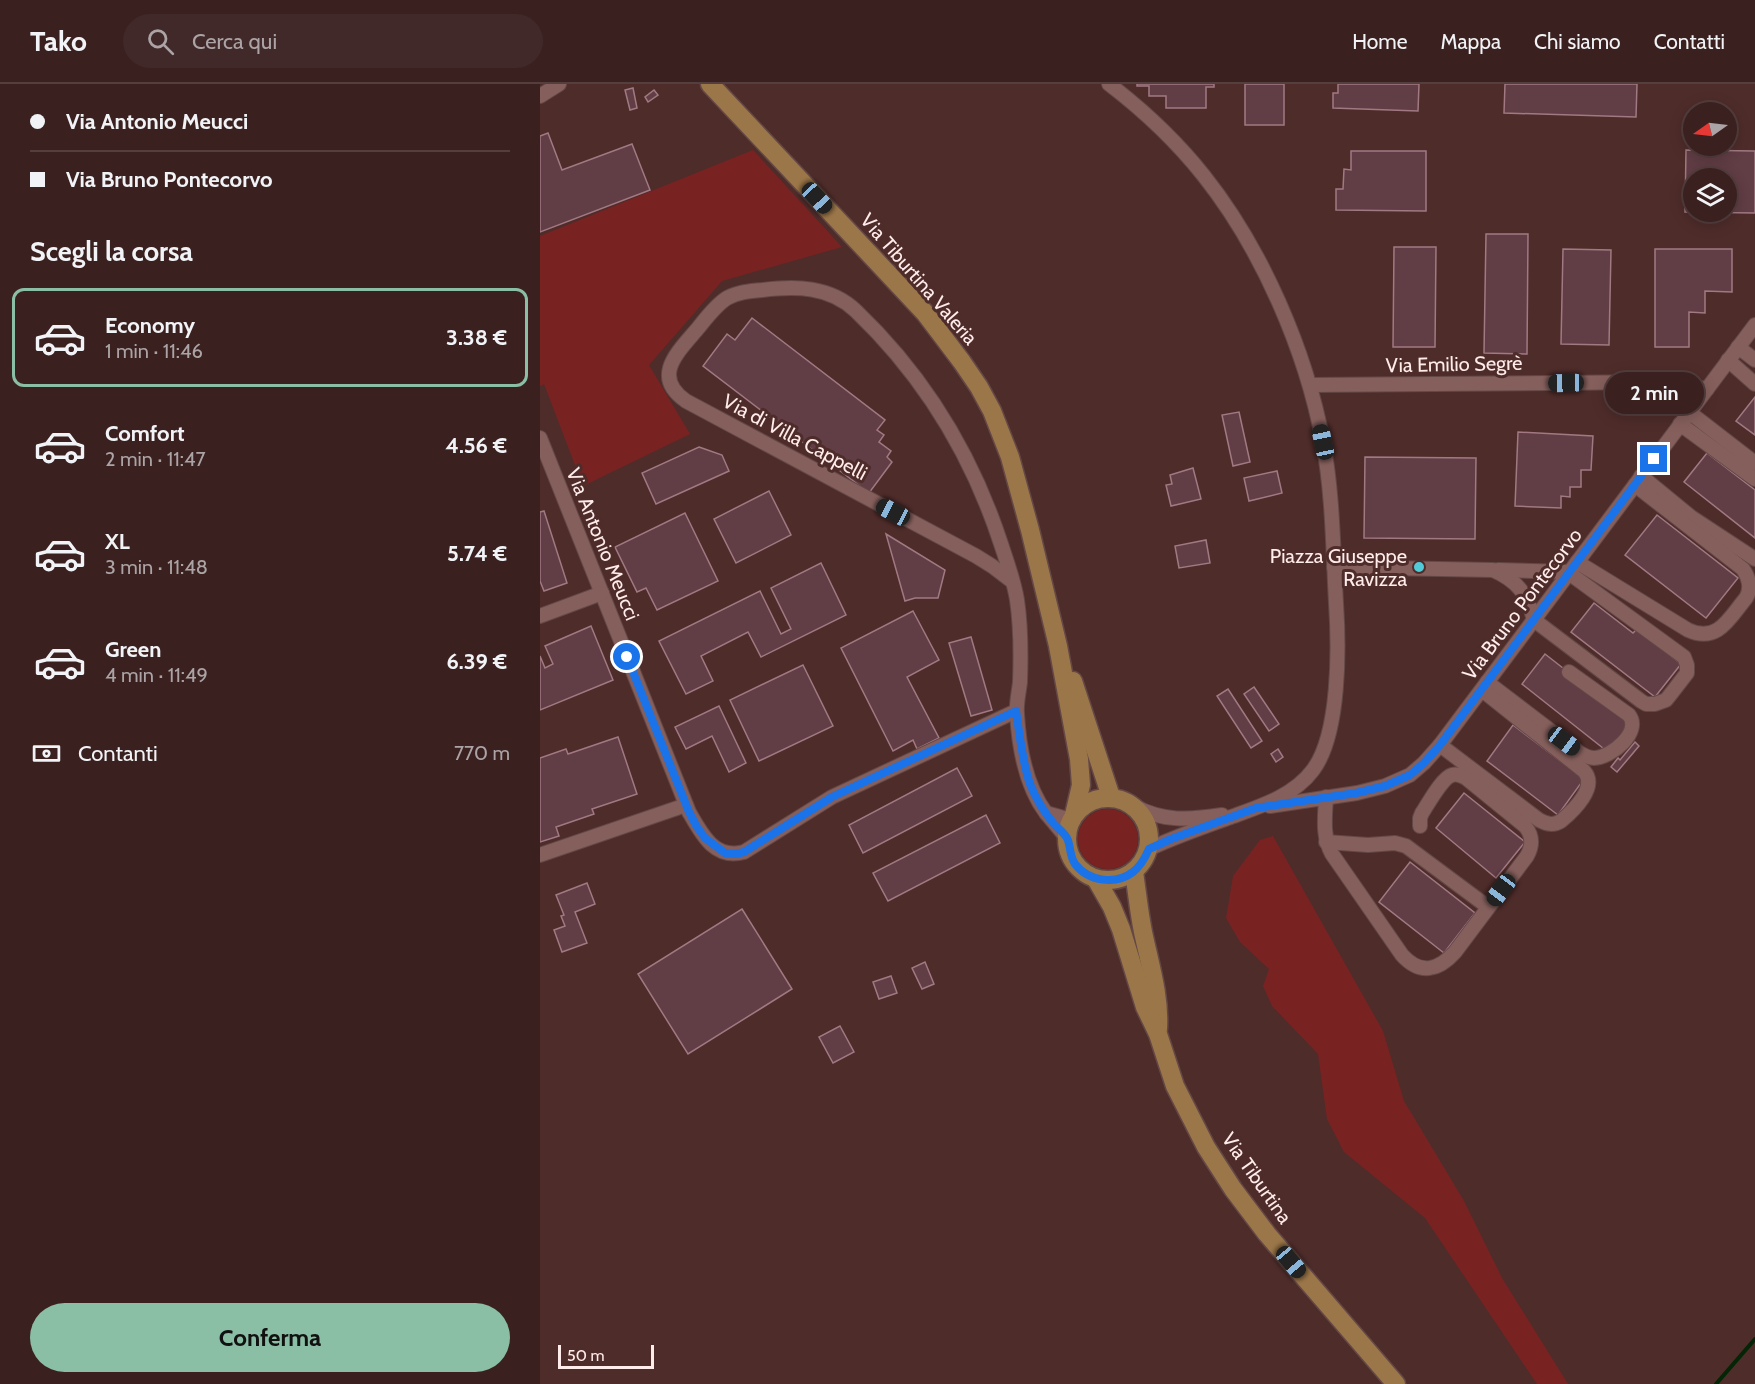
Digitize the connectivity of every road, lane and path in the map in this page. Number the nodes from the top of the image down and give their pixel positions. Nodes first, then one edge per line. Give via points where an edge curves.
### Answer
1 (559, 84) edge
2 (710, 84) edge
3 (1109, 84) edge
4 (540, 96) edge
5 (1755, 324) edge
6 (1738, 347) junction
7 (1728, 360) junction
8 (1755, 360) edge
9 (1755, 384) edge
10 (1310, 385) junction
11 (1707, 389) junction
12 (1689, 412) junction
13 (1680, 424) junction
14 (540, 438) edge
15 (1755, 463) edge
16 (1755, 479) edge
17 (1638, 481) junction
18 (1755, 559) edge
19 (1334, 567) junction
20 (1572, 569) junction
21 (1493, 570) junction
22 (1013, 582) junction
23 (602, 593) junction
24 (540, 615) edge
25 (1534, 620) junction
26 (1058, 646) junction
27 (1569, 672) dead end
28 (1485, 686) junction
29 (1016, 711) junction
30 (1440, 745) junction
31 (1111, 797) junction
32 (1326, 797) junction
33 (686, 805) junction
34 (1134, 806) junction
35 (1256, 808) junction
36 (1071, 824) junction
37 (1420, 826) dead end
38 (1326, 842) junction
39 (1149, 849) junction
40 (540, 855) edge
41 (1134, 872) junction
42 (1096, 879) junction
43 (1488, 907) junction
44 (1158, 1034) junction
45 (1396, 1384) edge

1 - 4 street
2 - 26 main road, Via Tiburtina Valeria via 925,313 979,387 998,422 1010,457
3 - 10 street via 1168,136 1226,208 1263,271
5 - 6 street, Via Bruno Pontecorvo
6 - 7 street, Via Bruno Pontecorvo
6 - 8 street
7 - 9 street
7 - 11 street, Via Bruno Pontecorvo
10 - 11 street, Via Emilio Segrè via 1659,382
10 - 19 street via 1326,462
11 - 12 street, Via Bruno Pontecorvo
12 - 13 street, Via Bruno Pontecorvo
12 - 15 street
13 - 16 street
13 - 17 street, Via Bruno Pontecorvo
14 - 23 street, Via Antonio Meucci
17 - 18 street
17 - 20 street, Via Bruno Pontecorvo
17 - 20 street via 1743,568 1749,584 1746,597 1719,629 1698,634
19 - 21 street
19 - 35 street via 1337,659 1324,751 1298,786
20 - 21 street
20 - 25 street, Via Bruno Pontecorvo
20 - 25 street via 1681,654 1687,665 1685,677 1666,700 1646,704
21 - 25 street via 1509,577 1523,592
22 - 22 street, Via di Villa Cappelli via 976,556 686,402 670,383 669,368 675,356 715,308 736,294 800,287 844,301 906,364 935,404 982,494
22 - 29 street via 1020,654
23 - 24 street
23 - 33 street, Via Antonio Meucci
25 - 28 street, Via Bruno Pontecorvo
26 - 31 main road, Via Tiburtina Valeria via 1081,701
26 - 36 main road, Via Tiburtina Valeria via 1081,785
27 - 28 street via 1632,719 1631,731 1606,756 1595,758 1580,753
28 - 30 street, Via Bruno Pontecorvo
28 - 30 street via 1584,771 1589,778 1587,792 1561,821 1548,824
29 - 33 street, Via Antonio Meucci via 832,797 744,852 725,853 713,846
29 - 36 street via 1034,794 1046,813
30 - 32 street, Via Bruno Pontecorvo via 1402,779 1366,792
31 - 34 main road
31 - 36 main road via 1081,807
32 - 35 street, Via Bruno Pontecorvo
32 - 38 street
33 - 40 street
34 - 35 street, Via Bruno Pontecorvo via 1172,819
34 - 39 main road via 1148,825
35 - 39 street, Via Bruno Pontecorvo
36 - 42 main road, Via Tiburtina via 1069,851 1084,873
37 - 43 street via 1422,813 1444,782 1458,774 1526,826 1531,836 1529,851
38 - 43 street via 1406,846
38 - 43 street via 1402,954 1419,968 1435,967 1450,957
39 - 41 main road
41 - 42 main road via 1123,878
41 - 44 main road, Via Tiburtina via 1158,1000
42 - 44 main road, Via Tiburtina via 1118,921 1145,1007
44 - 45 main road, Via Tiburtina via 1184,1105 1233,1189 1278,1248

